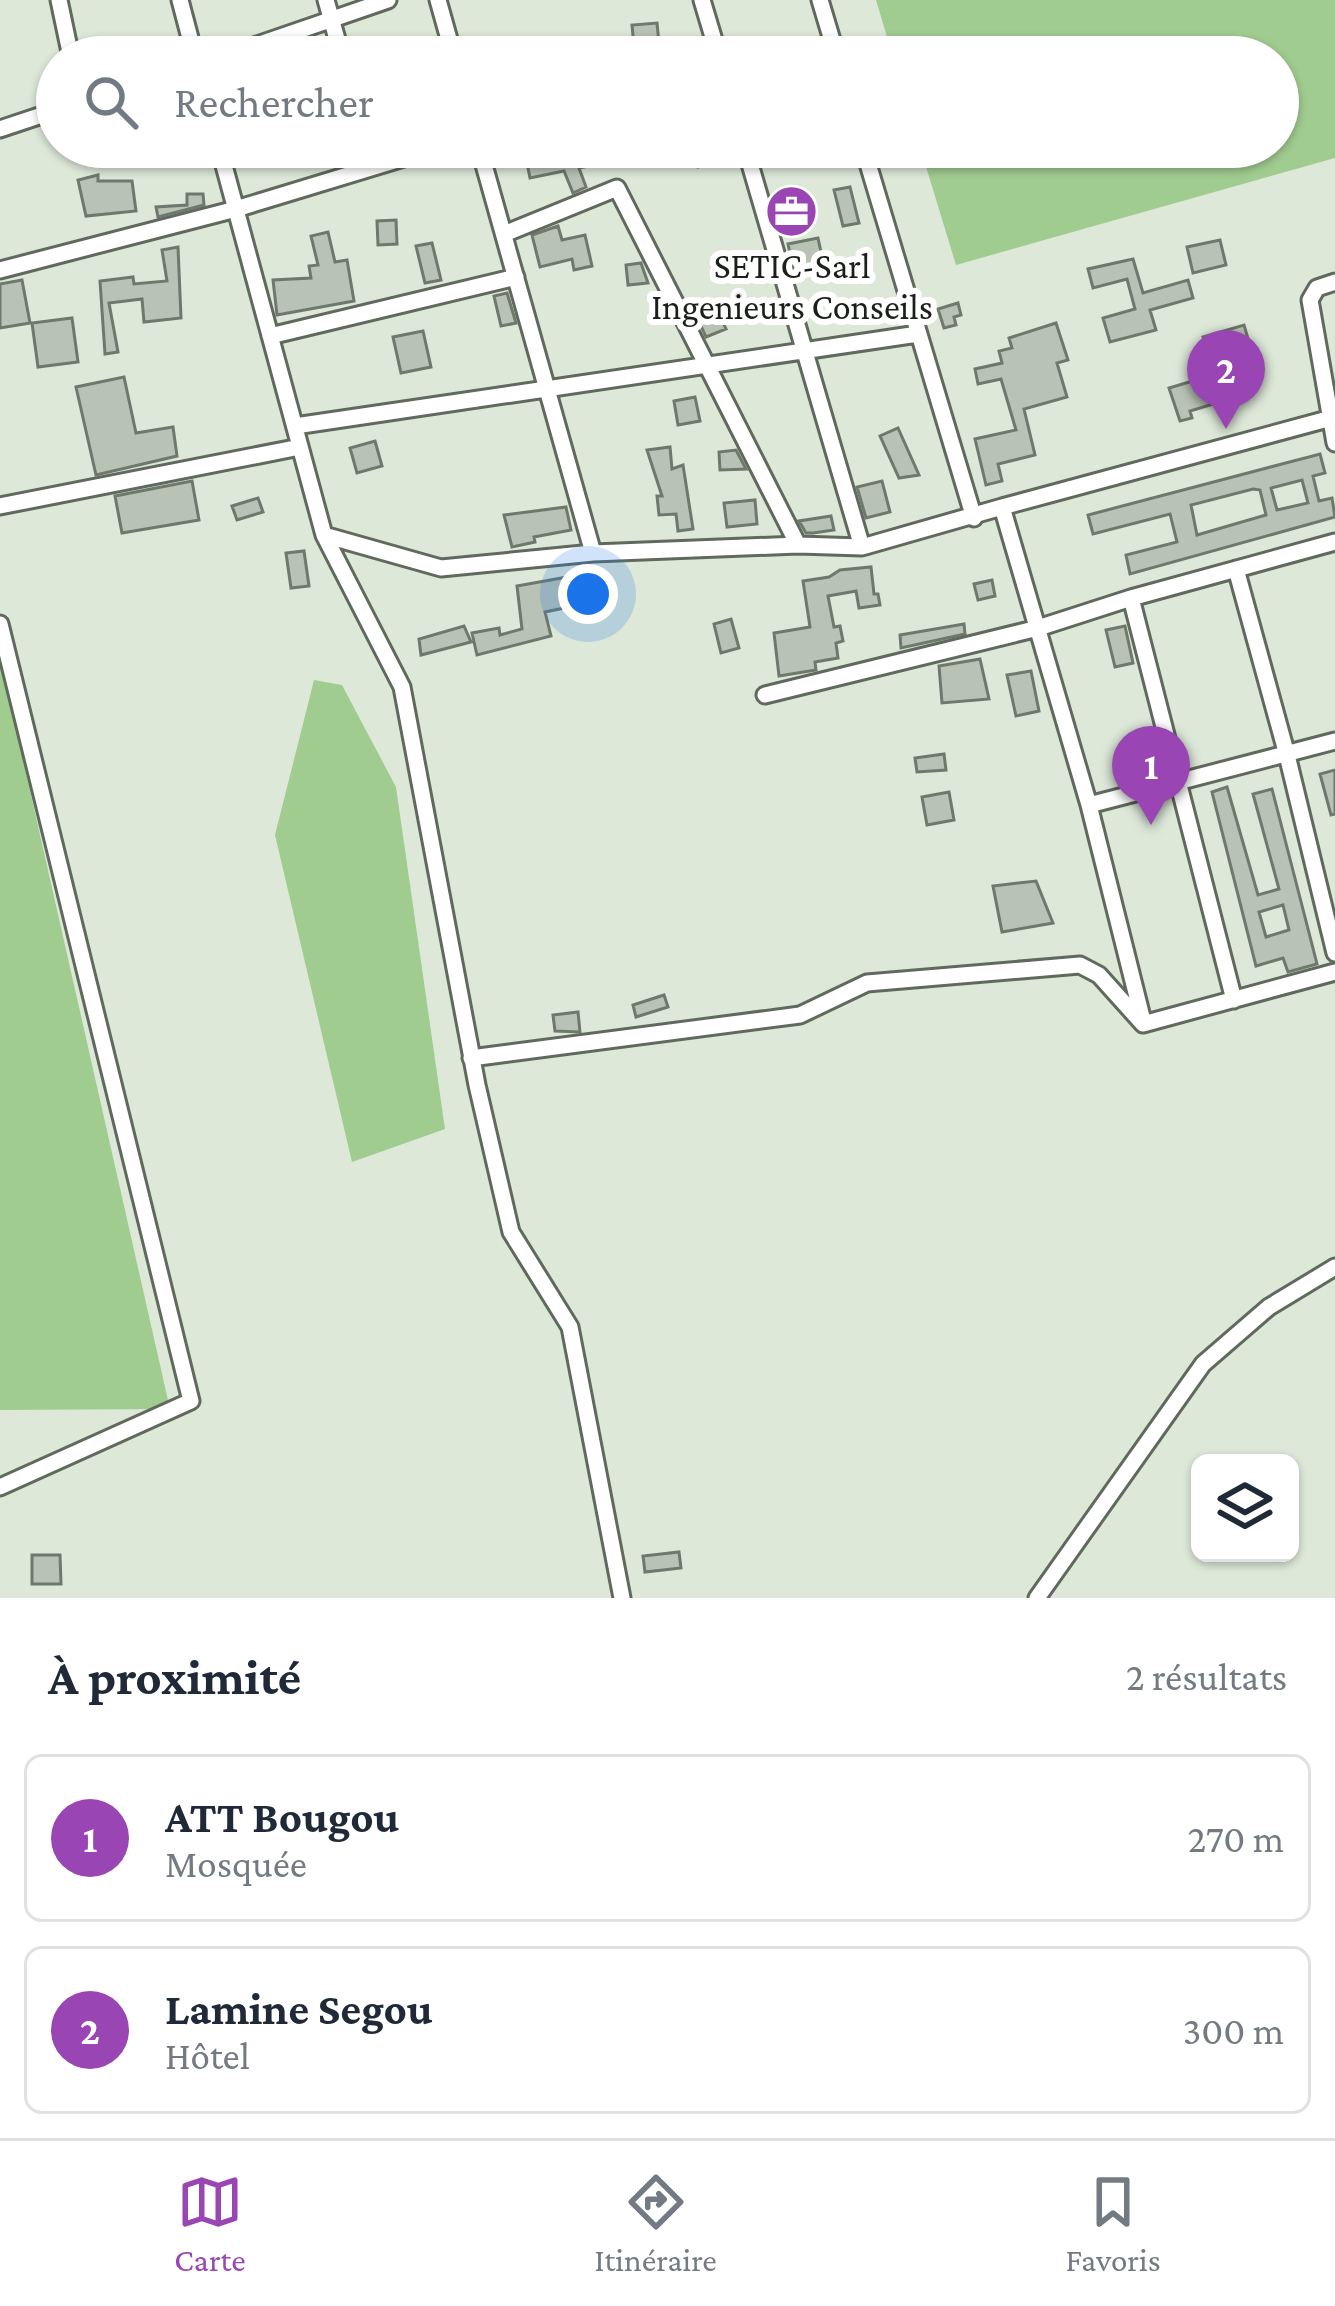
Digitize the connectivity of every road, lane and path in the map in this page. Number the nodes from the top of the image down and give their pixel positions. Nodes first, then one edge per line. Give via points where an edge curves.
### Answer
1 (59, 0) edge
2 (180, 0) edge
3 (326, 0) edge
4 (388, 0) edge
5 (438, 0) edge
6 (702, 0) edge
7 (820, 0) edge
8 (331, 20) junction
9 (67, 36) edge
10 (189, 36) edge
11 (284, 36) edge
12 (336, 36) edge
13 (448, 36) edge
14 (713, 36) edge
15 (831, 36) edge
16 (36, 117) edge
17 (0, 129) edge
18 (225, 168) edge
19 (370, 168) edge
20 (485, 168) edge
21 (751, 168) edge
22 (869, 168) edge
23 (236, 209) junction
24 (503, 234) junction
25 (0, 270) edge
26 (515, 277) junction
27 (1335, 282) edge
28 (918, 334) junction
29 (270, 336) junction
30 (804, 350) junction
31 (708, 363) junction
32 (546, 386) junction
33 (1332, 417) edge
34 (295, 426) junction
35 (1335, 443) edge
36 (300, 447) junction
37 (0, 506) edge
38 (1002, 507) junction
39 (974, 518) junction
40 (324, 535) junction
41 (1335, 542) edge
42 (797, 545) junction
43 (862, 548) junction
44 (593, 553) junction
45 (1236, 569) junction
46 (1131, 598) junction
47 (0, 624) edge
48 (1038, 628) junction
49 (765, 695) dead end
50 (1335, 741) edge
51 (1287, 754) junction
52 (1177, 783) junction
53 (1089, 805) junction
54 (1335, 953) edge
55 (1335, 972) edge
56 (1234, 1000) junction
57 (1143, 1024) junction
58 (471, 1058) junction
59 (1335, 1267) edge
60 (0, 1487) edge
61 (622, 1598) edge
62 (1037, 1598) edge

1 - 9 street
2 - 10 street
3 - 8 street
4 - 8 street
5 - 13 street
6 - 14 street
7 - 15 street
8 - 11 street
8 - 12 street
16 - 17 street
18 - 23 street
19 - 23 street
20 - 24 street
21 - 30 street
22 - 28 street
23 - 25 street
23 - 29 street
24 - 26 street
24 - 31 street via 617,188
26 - 29 street
26 - 32 street
27 - 33 street via 1310,300
28 - 30 street
28 - 39 street
29 - 34 street
30 - 31 street
30 - 43 street
31 - 32 street
31 - 42 street
32 - 34 street
32 - 44 street
33 - 35 street
33 - 38 street
34 - 36 street
36 - 37 street
36 - 40 street
38 - 39 street
38 - 48 street
39 - 43 street
40 - 44 street via 441,568
40 - 58 street via 402,686
41 - 45 street
42 - 43 street
42 - 44 street
45 - 46 street
45 - 51 street
46 - 48 street
46 - 52 street
47 - 60 street via 191,1401
48 - 49 street
48 - 53 street
50 - 51 street
51 - 52 street
51 - 54 street
52 - 53 street
52 - 56 street
53 - 57 street
55 - 56 street
56 - 57 street
57 - 58 street via 1080,965 867,983 800,1015
58 - 61 street via 511,1232 570,1327
59 - 62 street via 1269,1306 1203,1364

